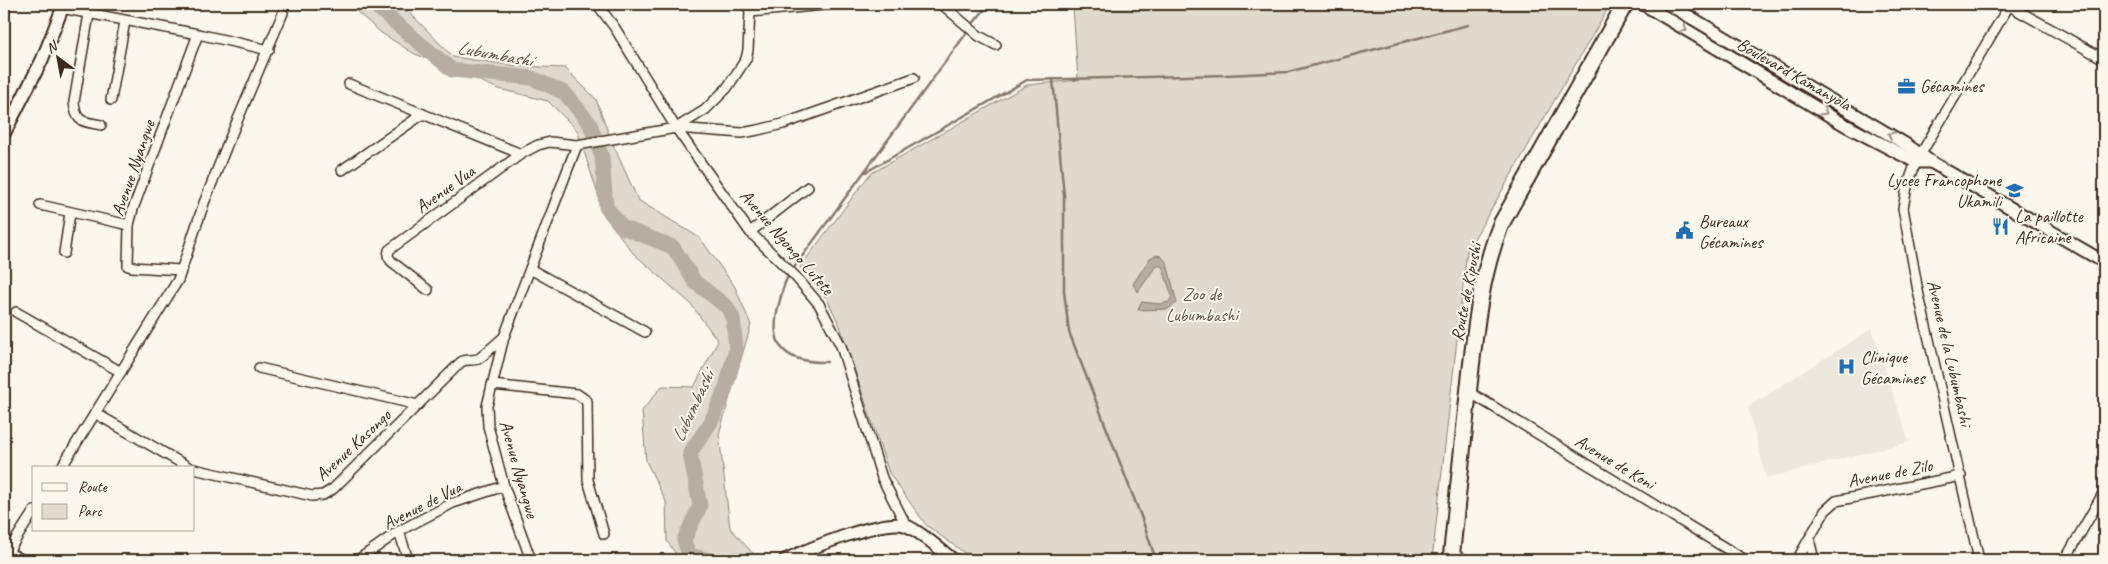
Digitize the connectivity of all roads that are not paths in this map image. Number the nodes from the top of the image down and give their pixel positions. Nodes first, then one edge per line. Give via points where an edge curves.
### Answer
1 (597, 4) edge
2 (835, 4) edge
3 (938, 4) edge
4 (1625, 4) edge
5 (1643, 4) edge
6 (1668, 4) edge
7 (2009, 4) edge
8 (63, 6) edge
9 (748, 8) edge
10 (283, 13) dead end
11 (89, 14) junction
12 (125, 21) junction
13 (198, 34) junction
14 (996, 45) dead end
15 (269, 50) junction
16 (2104, 59) edge
17 (914, 78) dead end
18 (350, 84) dead end
19 (111, 100) dead end
20 (423, 114) junction
21 (101, 125) dead end
22 (676, 128) junction
23 (4, 134) edge
24 (578, 145) junction
25 (521, 154) junction
26 (1918, 158) junction
27 (342, 170) dead end
28 (808, 187) dead end
29 (40, 205) dead end
30 (70, 213) junction
31 (129, 225) junction
32 (750, 232) junction
33 (64, 253) dead end
34 (2104, 262) edge
35 (530, 269) junction
36 (181, 270) junction
37 (428, 290) dead end
38 (16, 312) dead end
39 (644, 332) dead end
40 (504, 337) junction
41 (259, 368) dead end
42 (121, 372) junction
43 (492, 385) junction
44 (1469, 392) junction
45 (418, 405) junction
46 (95, 413) junction
47 (62, 466) edge
48 (187, 466) edge
49 (195, 469) edge
50 (1961, 476) junction
51 (504, 486) junction
52 (2104, 492) edge
53 (32, 514) edge
54 (906, 525) junction
55 (399, 531) junction
56 (604, 534) dead end
57 (1809, 539) junction
58 (6, 552) edge
59 (1456, 558) edge
60 (20, 560) edge
61 (358, 560) edge
62 (408, 560) edge
63 (531, 560) edge
64 (785, 560) edge
65 (954, 560) edge
66 (1745, 560) edge
67 (1797, 560) edge
68 (1814, 560) edge
69 (1979, 560) edge
70 (2064, 560) edge

1 - 22 street, Avenue Ngongo Lutete
2 - 9 street
3 - 14 street
4 - 44 highway, Route de Kipushi via 1498,231 1484,279
5 -> 26 main road, Boulevard Kamanyola via 1845,125
26 -> 6 main road, Boulevard Kamanyola
7 - 16 street
7 - 26 street, Avenue de la Lubumbashi
8 - 11 street
8 - 23 main road via 42,60
9 - 22 street via 748,50 742,68 712,104
10 - 15 street
11 - 12 street
11 - 21 street via 74,102 75,114 83,121
12 - 13 street
12 - 19 street
13 - 15 street
13 - 31 street, Avenue Nyangwe
15 - 36 street via 227,145
17 - 22 street via 758,130 742,133
18 - 20 street
20 - 25 street
20 - 27 street
22 - 24 street, Avenue Vua
22 - 32 street, Avenue Ngongo Lutete
24 - 25 street, Avenue Vua via 550,142
24 - 35 street, Avenue Nyangwe
25 - 37 street, Avenue Vua via 390,250 388,256 391,261
26 - 34 main road, Boulevard Kamanyola via 1931,162
26 - 50 street, Avenue de la Lubumbashi via 1903,208 1918,291
28 - 32 street
29 - 30 street
30 - 31 street
30 - 33 street
31 - 36 street, Avenue Nyangwe via 128,266
32 - 54 street, Avenue Ngongo Lutete via 787,267 818,304 841,346 882,478
35 - 39 street
35 - 40 street, Avenue Nyangwe
36 - 42 street
38 - 42 street
40 - 43 street, Avenue Nyangwe
40 - 45 street, Avenue Kasongo via 480,358 461,362
41 - 45 street
42 - 46 street
43 - 51 street, Avenue Nyangwe via 487,406 488,426
43 - 56 street via 577,394 587,401 588,480
44 - 59 highway, Route de Kipushi
44 - 66 street, Avenue de Koni
45 - 49 street, Avenue Kasongo via 333,489 323,495 312,496
46 - 47 street
46 - 48 street
50 - 57 street, Avenue de Zilo via 1836,501 1825,511
50 - 69 street, Avenue de la Lubumbashi
51 - 55 street, Avenue de Vua via 453,504
51 - 63 street, Avenue Nyangwe
52 - 70 street
53 - 58 street
54 - 64 main road via 874,527
54 - 65 main road, Avenue Ngongo Lutete
55 - 61 street, Avenue de Vua
55 - 62 street
57 - 67 street, Avenue de Zilo
57 - 68 street
58 - 60 main road

